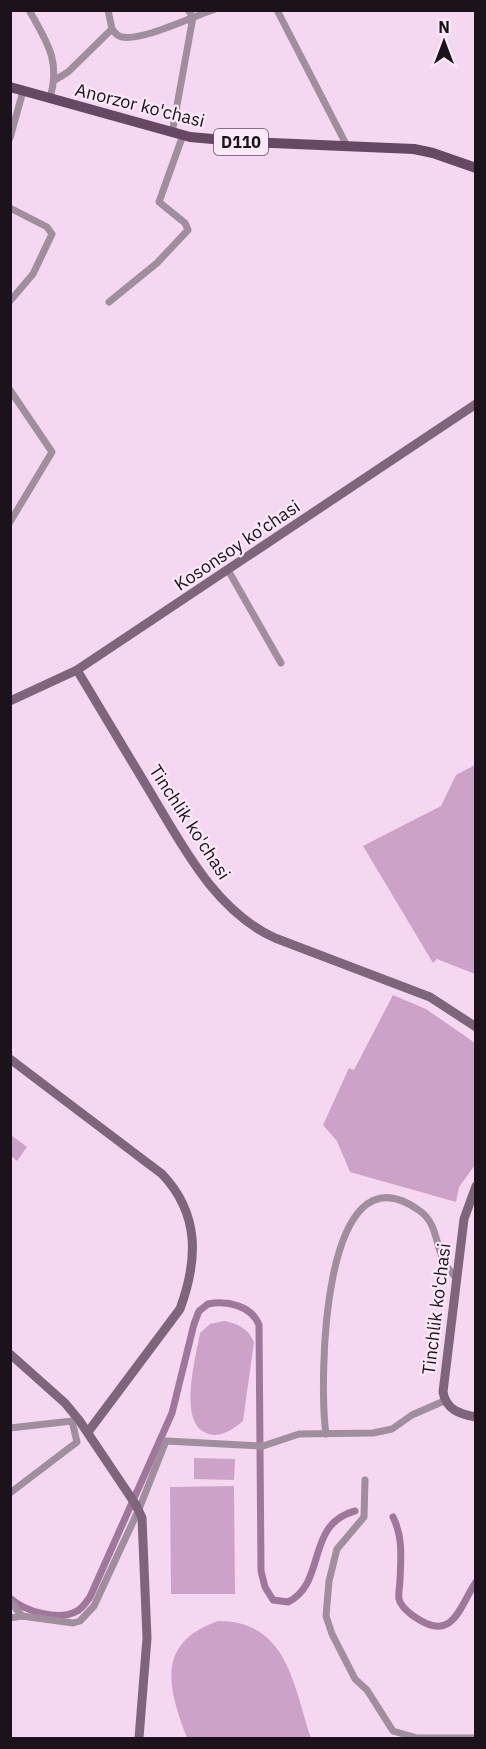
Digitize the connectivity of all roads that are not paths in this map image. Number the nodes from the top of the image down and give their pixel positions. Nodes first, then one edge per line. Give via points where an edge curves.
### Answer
1 (29, 10) edge
2 (108, 10) edge
3 (213, 10) edge
4 (277, 10) edge
5 (190, 14) edge
6 (112, 28) junction
7 (55, 80) junction
8 (10, 87) edge
9 (23, 91) junction
10 (50, 98) junction
11 (177, 134) junction
12 (10, 138) edge
13 (347, 146) junction
14 (476, 168) edge
15 (10, 208) edge
16 (14, 291) edge
17 (10, 301) edge
18 (109, 302) dead end
19 (10, 390) edge
20 (476, 404) edge
21 (10, 522) edge
22 (228, 570) junction
23 (281, 663) dead end
24 (77, 670) junction
25 (10, 701) edge
26 (476, 1027) edge
27 (10, 1059) edge
28 (476, 1186) edge
29 (456, 1278) junction
30 (10, 1354) edge
31 (444, 1401) junction
32 (476, 1417) edge
33 (75, 1420) junction
34 (10, 1428) edge
35 (88, 1432) junction
36 (326, 1434) junction
37 (365, 1480) dead end
38 (10, 1493) edge
39 (137, 1507) junction
40 (10, 1601) edge
41 (22, 1616) junction
42 (10, 1618) edge
43 (139, 1738) edge
44 (476, 1738) edge

1 - 7 street via 50,50
2 - 6 street
3 - 5 street
4 - 13 street
5 - 6 street via 156,31 124,38
5 - 11 street
6 - 7 street
7 - 10 street
8 - 9 main road, Anorzor ko'chasi / D110
9 - 10 main road, Anorzor ko'chasi / D110
9 - 12 street
10 - 11 main road, Anorzor ko'chasi / D110
11 - 13 main road, Anorzor ko'chasi / D110 via 246,142
11 - 18 street via 159,202 188,230 157,263
13 - 14 main road, Anorzor ko'chasi / D110 via 423,150
15 - 16 street via 47,227 52,234 33,274
16 - 17 street
19 - 21 street via 52,452
20 - 22 street, Kosonsoy ko’chasi
22 - 23 street
22 - 24 street, Kosonsoy ko’chasi
24 - 25 street, Kosonsoy ko’chasi
24 - 26 street, Tinchlik ko'chasi via 201,873 245,920 275,938 430,997
27 - 35 street via 162,1174 179,1194 190,1219 191,1259 180,1309
28 - 29 street, Tinchlik ko'chasi via 464,1219
29 - 31 street, Tinchlik ko'chasi
29 - 36 street via 444,1263 430,1220 407,1203 376,1201 352,1219 340,1246 330,1300 323,1392
30 - 33 street via 64,1403
31 - 32 street, Tinchlik ko'chasi via 453,1411
31 - 36 street via 392,1429
33 - 34 street
33 - 35 street
33 - 38 street via 77,1442
35 - 39 street
36 - 39 street via 290,1436 268,1446 166,1440
37 - 44 street via 364,1517 337,1549 332,1563 326,1617 332,1635 355,1679 367,1690 393,1731 417,1738
39 - 41 street via 94,1606 80,1621 66,1623
39 - 43 street via 144,1528 147,1638
40 - 41 street
41 - 42 street

